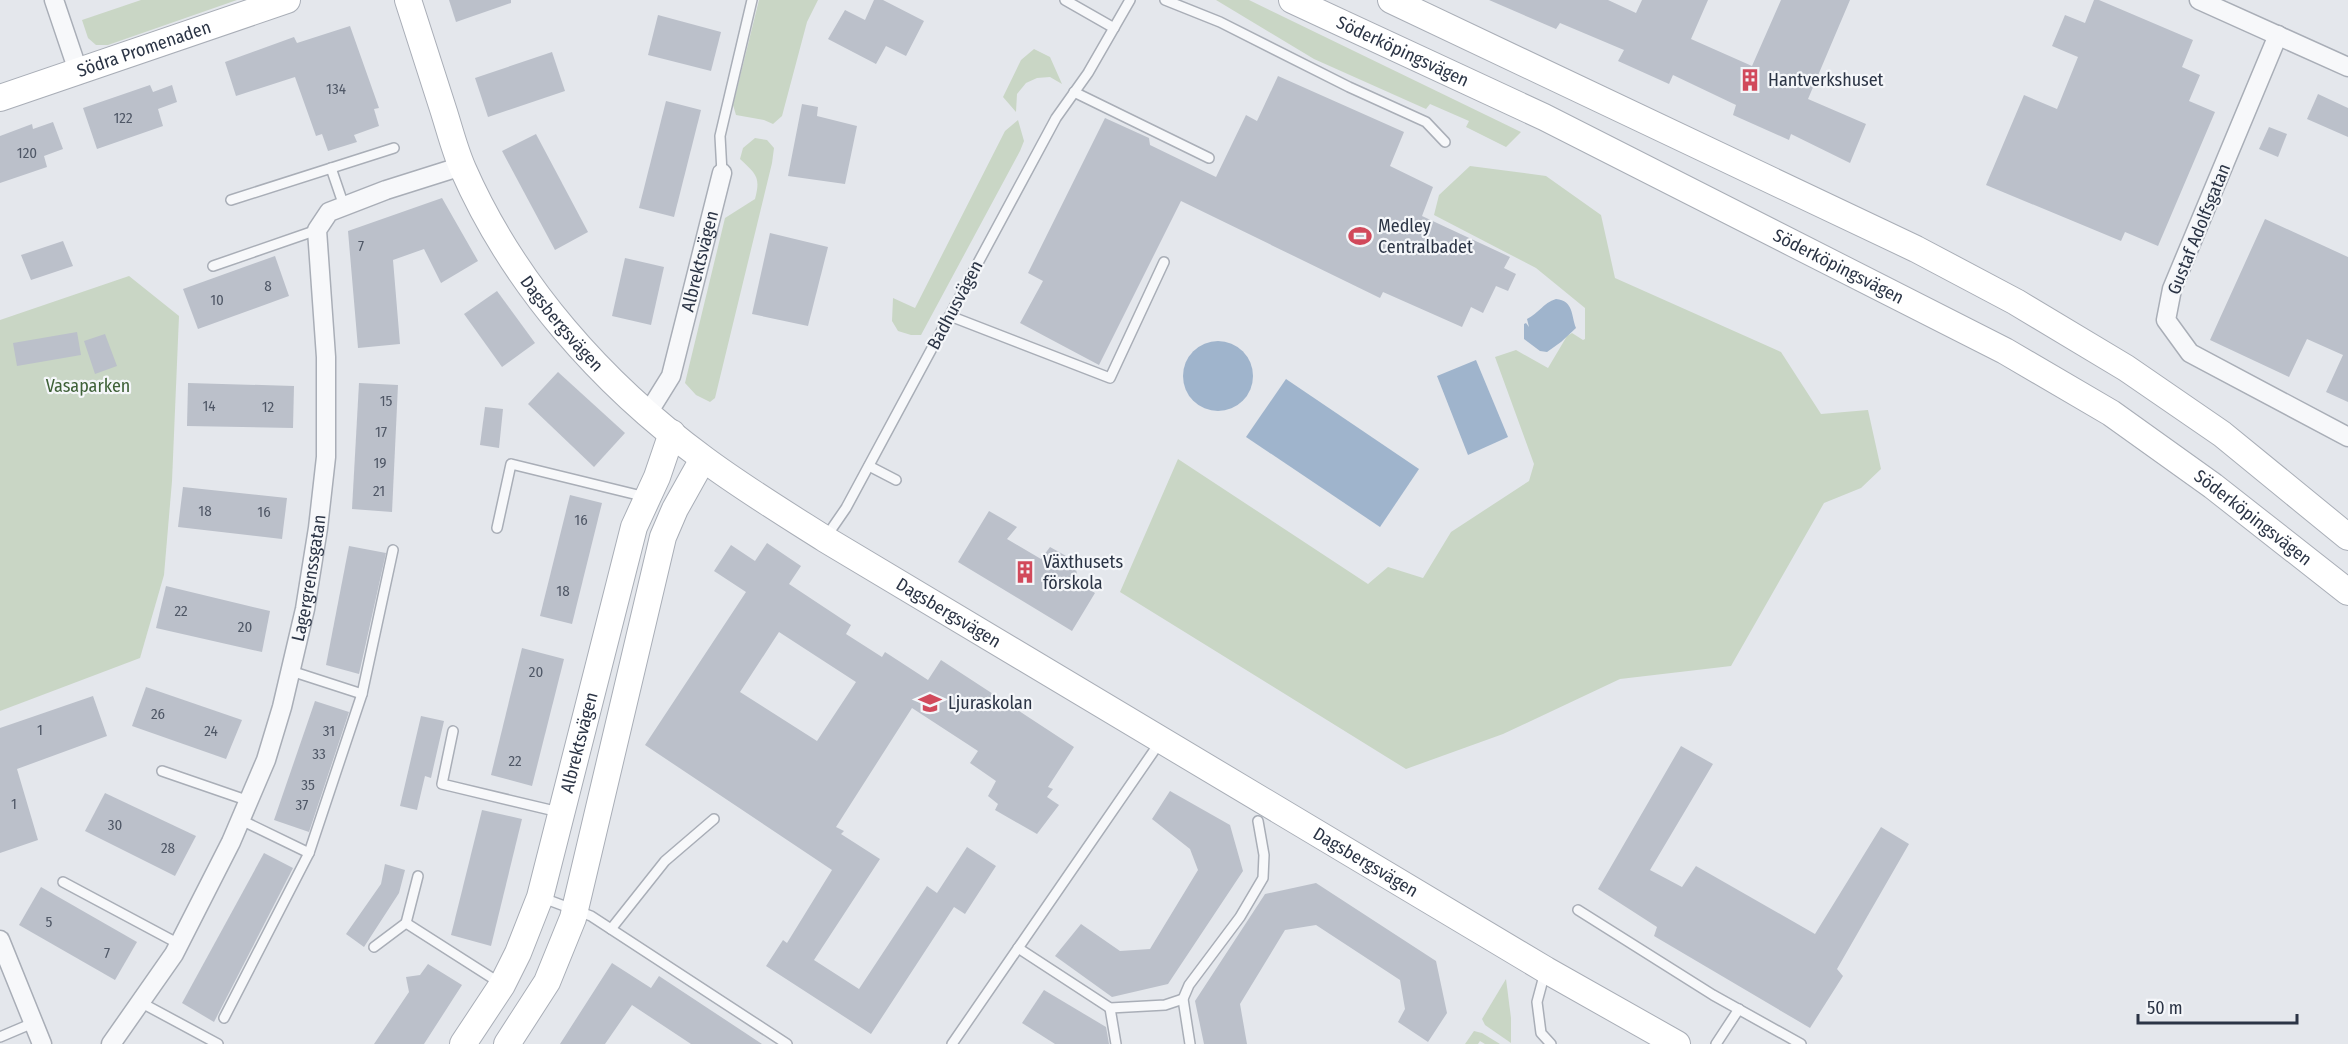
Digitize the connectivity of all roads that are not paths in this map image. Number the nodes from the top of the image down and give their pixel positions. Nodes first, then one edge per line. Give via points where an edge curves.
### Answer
1 (54, 0) edge
2 (287, 0) edge
3 (408, 0) edge
4 (752, 0) edge
5 (1065, 0) edge
6 (1130, 0) edge
7 (1165, 0) edge
8 (1292, 0) edge
9 (1391, 0) edge
10 (2199, 0) edge
11 (1114, 28) junction
12 (2278, 35) junction
13 (2348, 67) edge
14 (78, 71) junction
15 (1074, 92) junction
16 (0, 98) edge
17 (1445, 142) dead end
18 (394, 148) dead end
19 (1209, 158) dead end
20 (462, 166) junction
21 (330, 168) junction
22 (722, 173) joint
23 (231, 200) dead end
24 (344, 206) junction
25 (317, 230) junction
26 (1164, 262) dead end
27 (213, 266) dead end
28 (950, 316) junction
29 (648, 413) junction
30 (672, 433) junction
31 (2348, 436) edge
32 (704, 459) junction
33 (869, 466) junction
34 (896, 480) dead end
35 (652, 487) junction
36 (497, 528) dead end
37 (2348, 537) edge
38 (825, 539) junction
39 (393, 550) dead end
40 (2348, 592) edge
41 (291, 671) junction
42 (362, 694) junction
43 (453, 731) dead end
44 (1161, 741) junction
45 (162, 771) dead end
46 (249, 801) junction
47 (563, 813) junction
48 (714, 819) dead end
49 (241, 820) junction
50 (1258, 821) dead end
51 (309, 853) junction
52 (418, 876) dead end
53 (63, 882) dead end
54 (540, 897) junction
55 (576, 909) junction
56 (1578, 910) dead end
57 (406, 923) junction
58 (611, 929) junction
59 (0, 940) edge
60 (179, 944) junction
61 (374, 947) dead end
62 (1018, 948) junction
63 (1546, 970) junction
64 (502, 984) junction
65 (1183, 999) junction
66 (140, 1002) junction
67 (1110, 1008) junction
68 (1739, 1009) junction
69 (224, 1018) dead end
70 (33, 1023) junction
71 (0, 1037) edge
72 (42, 1044) edge
73 (111, 1044) edge
74 (218, 1044) edge
75 (463, 1044) edge
76 (507, 1044) edge
77 (787, 1044) edge
78 (952, 1044) edge
79 (1116, 1044) edge
80 (1190, 1044) edge
81 (1551, 1044) edge
82 (1677, 1044) edge
83 (1716, 1044) edge
84 (1801, 1044) edge

1 - 14 street
2 - 14 main road, Södra Promenaden
3 - 20 main road, Dagsbergsvägen
4 - 22 lane via 720,136
5 - 11 lane
6 - 11 lane, Badhusvägen
7 - 17 lane via 1220,22 1426,122
8 - 40 main road, Söderköpingsvägen via 1544,117 2005,351 2120,420 2213,486
9 - 37 main road via 1905,244 2016,302 2126,368 2222,434
10 - 12 street
11 - 15 lane, Badhusvägen
12 - 13 street
12 - 31 street, Gustaf Adolfsgatan via 2172,289 2166,320 2190,353
14 - 16 main road, Södra Promenaden
15 - 19 lane
15 - 28 lane, Badhusvägen via 1056,118
18 - 21 lane
20 - 24 street
20 - 29 main road, Dagsbergsvägen via 484,214 527,282 596,365
21 - 23 lane
21 - 24 lane
22 - 29 street, Albrektsvägen via 671,376
24 - 25 street via 330,212
25 - 27 lane
25 - 41 street, Lagergrenssgatan via 326,357 326,457 305,609
26 - 28 lane via 1110,378
28 - 33 lane, Badhusvägen
29 - 30 main road, Dagsbergsvägen
30 - 32 main road, Dagsbergsvägen
30 - 35 main road, Albrektsvägen
32 - 38 main road, Dagsbergsvägen
32 - 55 main road, Albrektsvägen via 663,537
33 - 34 lane
33 - 38 lane, Badhusvägen
35 - 36 lane via 511,464
35 - 47 main road, Albrektsvägen via 634,527
38 - 44 main road, Dagsbergsvägen
39 - 42 lane
41 - 42 lane
41 - 46 street, Lagergrenssgatan via 266,760
42 - 51 lane
43 - 47 lane via 442,784
44 - 62 lane
44 - 63 main road, Dagsbergsvägen
45 - 46 lane
46 - 49 street, Lagergrenssgatan
47 - 54 main road, Albrektsvägen
48 - 58 lane via 665,861
49 - 51 lane
49 - 60 street, Lagergrenssgatan
50 - 65 lane via 1264,855 1263,878
51 - 69 lane
52 - 57 lane
53 - 60 lane
54 - 55 lane
54 - 64 main road, Albrektsvägen
55 - 58 lane
55 - 76 main road, Albrektsvägen via 547,982
56 - 68 lane
57 - 61 lane
57 - 64 lane
58 - 77 lane
59 - 70 street
60 - 66 street, Lagergrenssgatan
62 - 67 lane
62 - 78 lane
63 - 81 lane via 1537,1002 1541,1034
63 - 82 main road, Dagsbergsvägen
64 - 75 main road, Albrektsvägen
65 - 67 lane via 1165,1005
65 - 80 lane
66 - 73 street, Lagergrenssgatan
66 - 74 lane
67 - 79 lane
68 - 83 lane
68 - 84 lane
70 - 71 lane
70 - 72 street

